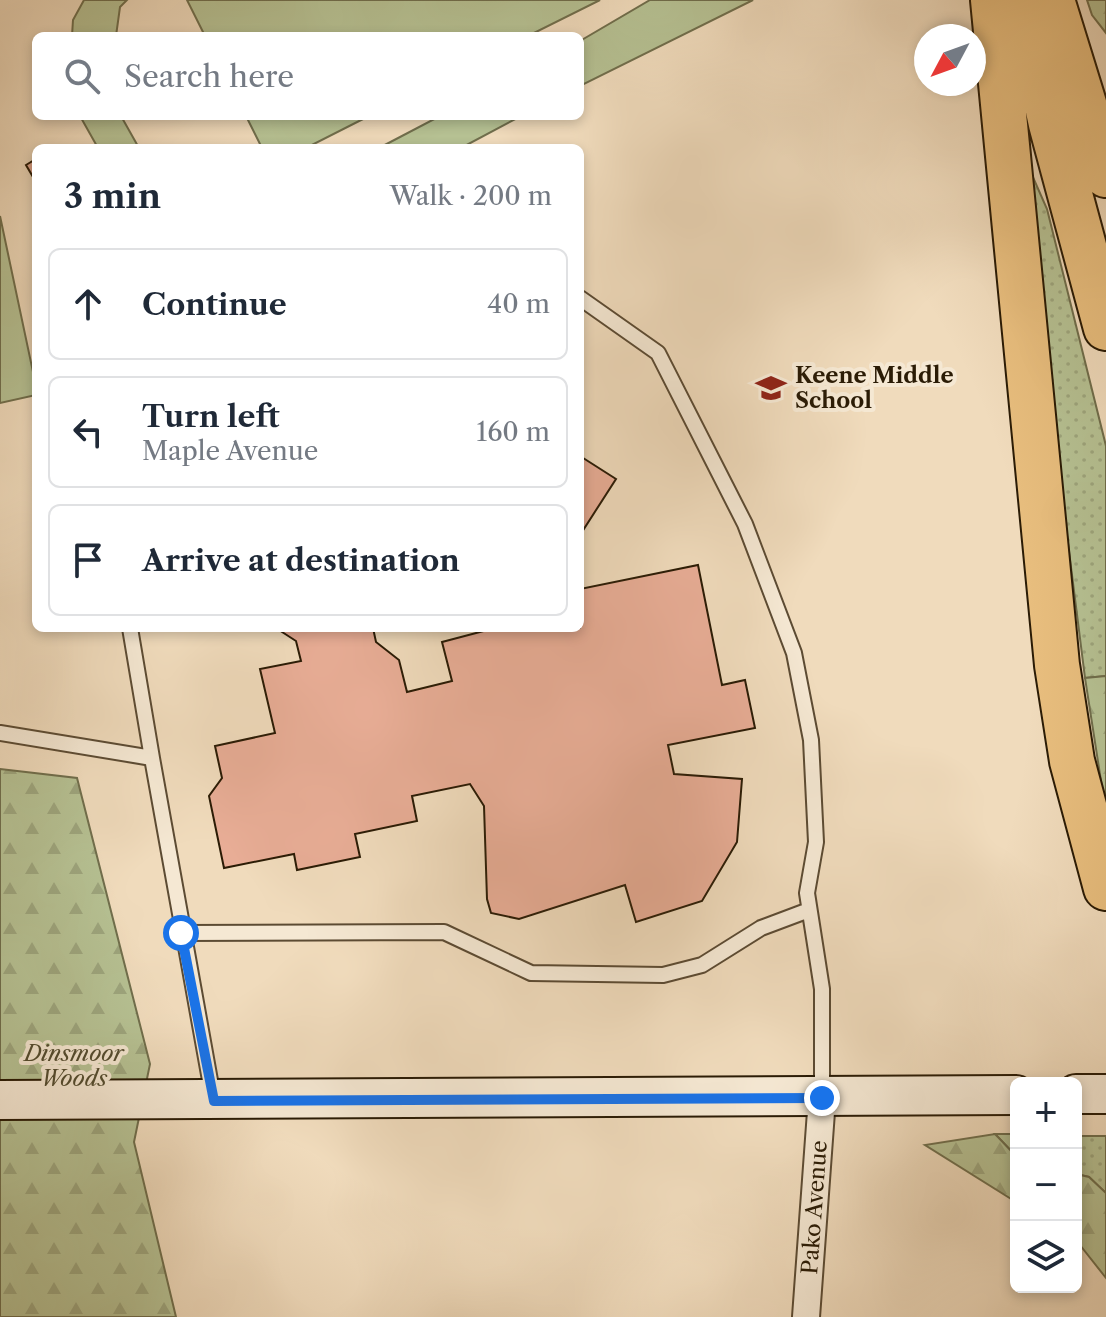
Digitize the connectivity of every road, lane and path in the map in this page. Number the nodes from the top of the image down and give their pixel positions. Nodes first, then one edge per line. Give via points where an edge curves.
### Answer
1 (993, 0) edge
2 (1024, 0) edge
3 (1052, 0) edge
4 (1106, 175) edge
5 (584, 301) edge
6 (1106, 328) edge
7 (130, 632) edge
8 (0, 733) edge
9 (152, 758) junction
10 (1106, 888) edge
11 (809, 910) junction
12 (181, 933) junction
13 (1082, 1094) edge
14 (1106, 1094) edge
15 (1010, 1095) edge
16 (822, 1098) junction
17 (0, 1100) edge
18 (214, 1101) junction
19 (806, 1317) edge

1 - 10 highway via 1057,665 1072,761
2 - 6 highway
3 - 4 highway
5 - 11 lane via 658,353 745,524 789,638 811,740 816,842
7 - 9 lane
8 - 9 lane
9 - 12 lane
11 - 12 lane via 761,928 702,965 663,975 531,973 444,932
11 - 16 lane via 822,989
12 - 18 lane
13 - 14 main road
15 - 16 main road
16 - 18 main road
16 - 19 street, Pako Avenue
17 - 18 main road

